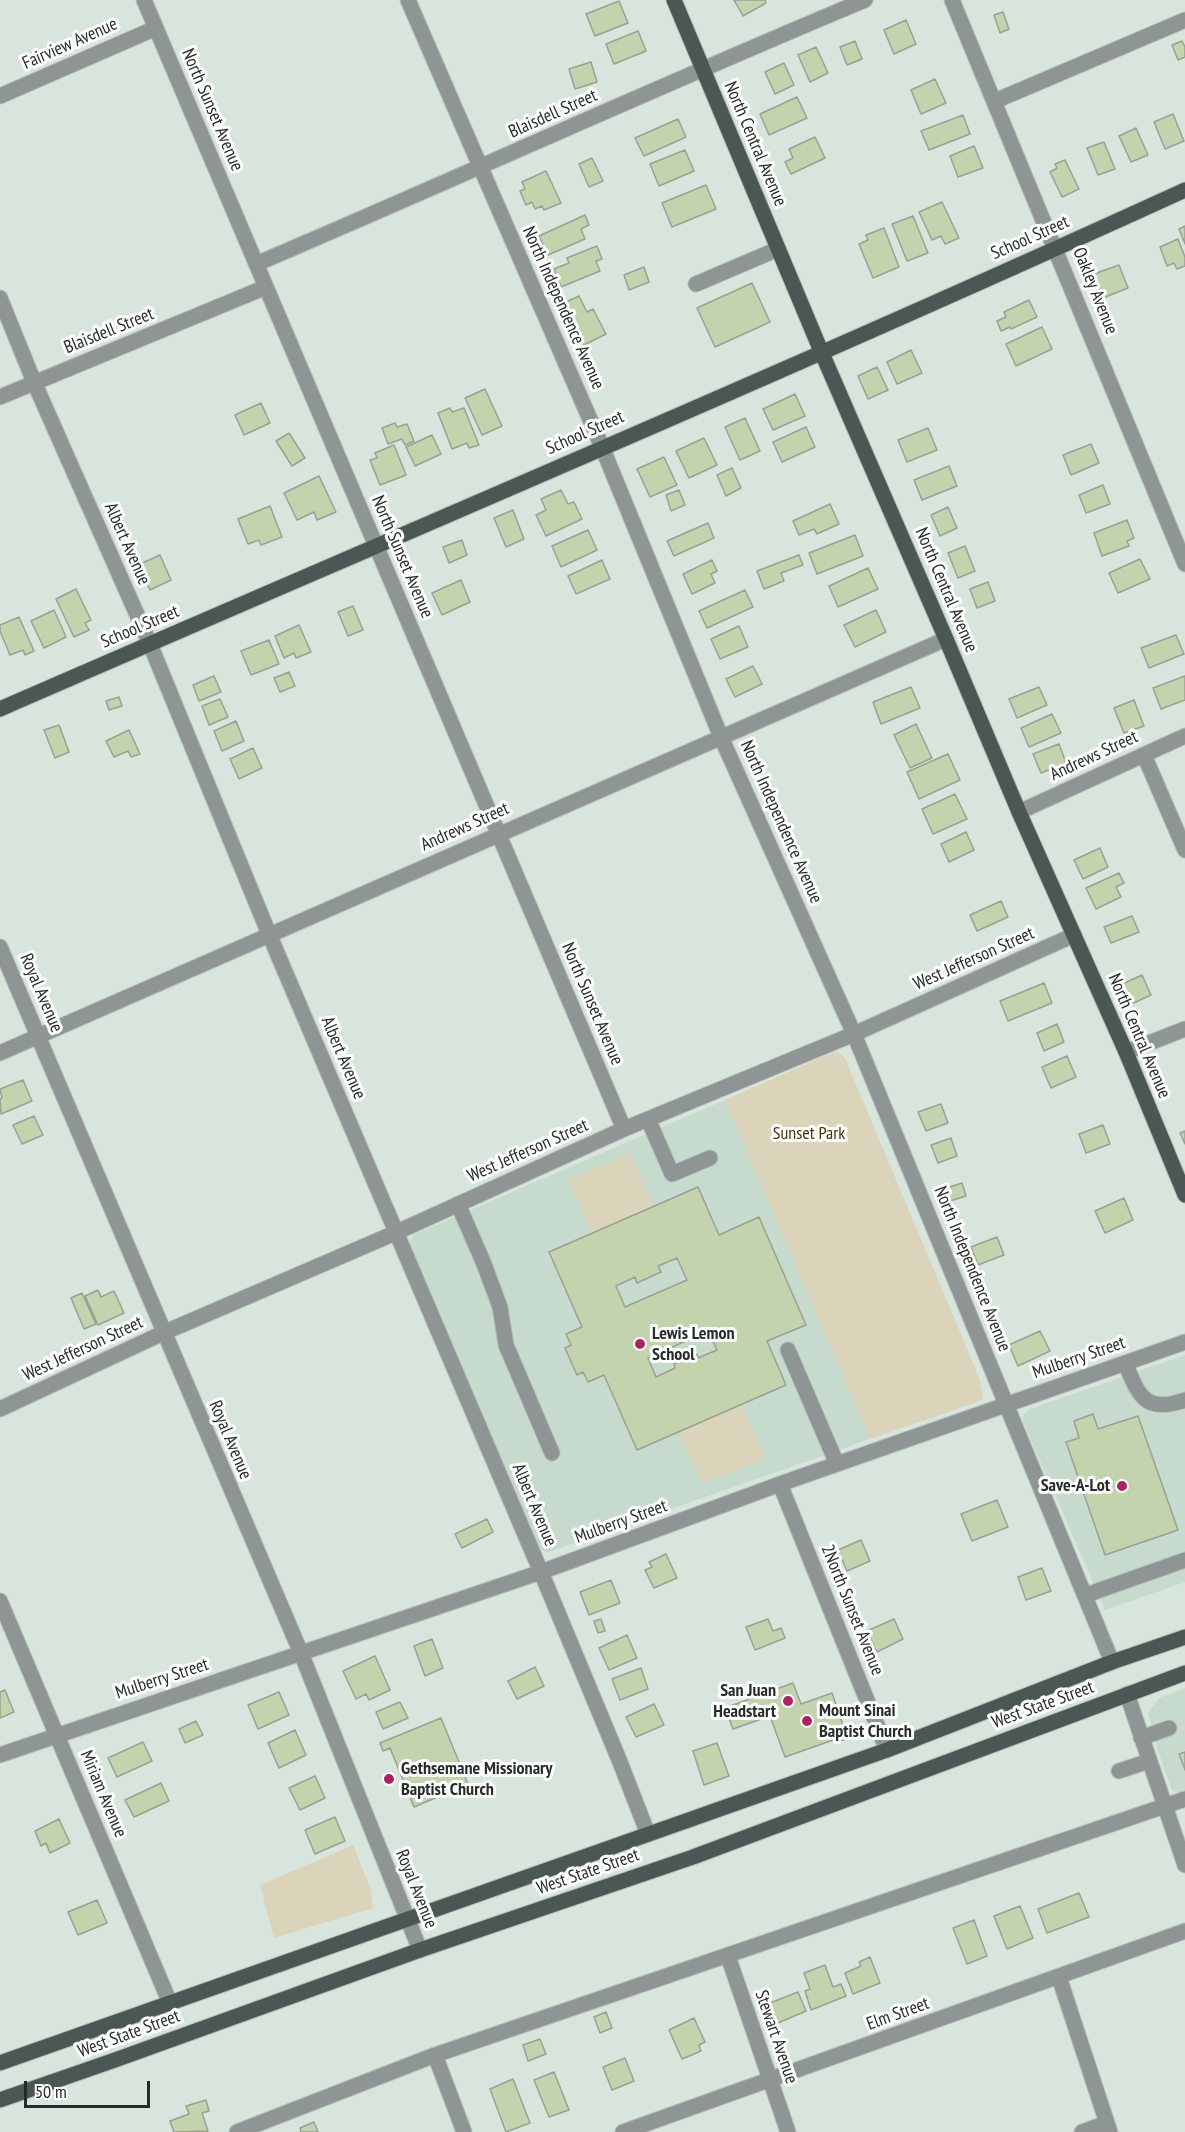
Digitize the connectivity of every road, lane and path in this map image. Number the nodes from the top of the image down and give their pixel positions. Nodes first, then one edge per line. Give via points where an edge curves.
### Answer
1 (144, 0) edge
2 (408, 0) edge
3 (674, 0) edge
4 (865, 0) edge
5 (952, 0) edge
6 (1185, 20) edge
7 (156, 28) junction
8 (703, 68) junction
9 (0, 96) edge
10 (995, 101) junction
11 (481, 168) junction
12 (1185, 190) edge
13 (1056, 248) junction
14 (778, 249) junction
15 (256, 264) junction
16 (696, 284) dead end
17 (266, 287) junction
18 (0, 298) edge
19 (821, 351) junction
20 (34, 382) junction
21 (0, 398) edge
22 (602, 447) junction
23 (377, 548) junction
24 (1185, 564) edge
25 (946, 639) junction
26 (150, 644) junction
27 (0, 709) edge
28 (1185, 736) edge
29 (721, 737) junction
30 (1144, 755) junction
31 (1019, 812) junction
32 (498, 834) junction
33 (1185, 850) edge
34 (269, 934) junction
35 (1074, 935) junction
36 (0, 947) edge
37 (1185, 1029) edge
38 (854, 1034) junction
39 (38, 1036) junction
40 (1126, 1052) junction
41 (0, 1053) edge
42 (648, 1119) junction
43 (624, 1129) junction
44 (710, 1158) dead end
45 (1185, 1195) edge
46 (458, 1204) junction
47 (395, 1233) junction
48 (164, 1333) junction
49 (1185, 1342) edge
50 (788, 1350) dead end
51 (1125, 1363) junction
52 (1185, 1400) edge
53 (1007, 1404) junction
54 (0, 1409) edge
55 (552, 1453) dead end
56 (837, 1464) junction
57 (780, 1484) junction
58 (1185, 1560) edge
59 (541, 1572) junction
60 (1086, 1595) junction
61 (0, 1601) edge
62 (1185, 1637) edge
63 (301, 1653) junction
64 (1113, 1662) junction
65 (1185, 1673) edge
66 (1127, 1694) junction
67 (1169, 1728) dead end
68 (57, 1735) junction
69 (1142, 1738) junction
70 (887, 1750) junction
71 (0, 1755) edge
72 (1149, 1761) junction
73 (1119, 1771) dead end
74 (1185, 1799) edge
75 (1165, 1806) junction
76 (648, 1834) junction
77 (1185, 1865) edge
78 (407, 1919) junction
79 (1185, 1931) edge
80 (420, 1950) junction
81 (728, 1956) junction
82 (1059, 1977) junction
83 (170, 2003) junction
84 (435, 2055) junction
85 (0, 2063) edge
86 (771, 2081) junction
87 (0, 2100) edge
88 (1109, 2128) edge
89 (237, 2132) edge
90 (464, 2132) edge
91 (623, 2132) edge
92 (788, 2132) edge
93 (1082, 2132) edge

1 - 7 street, North Sunset Avenue
2 - 11 street, North Independence Avenue
3 - 8 main road, North Central Avenue
4 - 8 street, Blaisdell Street
5 - 10 street, Oakley Avenue
6 - 10 street
7 - 9 street, Fairview Avenue
7 - 15 street, North Sunset Avenue
8 - 11 street, Blaisdell Street
8 - 14 main road, North Central Avenue
10 - 13 street, Oakley Avenue
11 - 15 street, Blaisdell Street
11 - 22 street, North Independence Avenue
12 - 13 main road, School Street
13 - 19 main road, School Street
13 - 24 street, Oakley Avenue
14 - 16 street
14 - 19 main road, North Central Avenue
15 - 17 street, North Sunset Avenue
17 - 20 street, Blaisdell Street
17 - 23 street, North Sunset Avenue
18 - 20 street, Albert Avenue
19 - 22 main road, School Street
19 - 25 main road, North Central Avenue
20 - 21 street, Blaisdell Street
20 - 26 street, Albert Avenue
22 - 23 main road, School Street
22 - 29 street, North Independence Avenue
23 - 26 main road, School Street
23 - 32 street, North Sunset Avenue
25 - 29 street, Andrews Street
25 - 31 main road, North Central Avenue
26 - 27 main road, School Street
26 - 34 street, Albert Avenue
28 - 30 street, Andrews Street
29 - 32 street, Andrews Street
29 - 38 street, North Independence Avenue
30 - 31 street, Andrews Street
30 - 33 street
31 - 35 main road, North Central Avenue
32 - 34 street, Andrews Street
32 - 43 street, North Sunset Avenue
34 - 39 street, Andrews Street
34 - 47 street, Albert Avenue
35 - 38 street, West Jefferson Street
35 - 40 main road, North Central Avenue
36 - 39 street, Royal Avenue
37 - 40 street
38 - 42 street, West Jefferson Street
38 - 53 street, North Independence Avenue
39 - 41 street, Andrews Street
39 - 48 street, Royal Avenue
40 - 45 main road, North Central Avenue
42 - 43 street, West Jefferson Street
42 - 44 street via 672,1174
43 - 46 street, West Jefferson Street
46 - 47 street, West Jefferson Street
46 - 55 street via 500,1307 506,1345
47 - 48 street, West Jefferson Street
47 - 59 street, Albert Avenue
48 - 54 street, West Jefferson Street
48 - 63 street, Royal Avenue
49 - 51 street, Mulberry Street
50 - 56 street
51 - 52 street via 1141,1397 1148,1402 1159,1406
51 - 53 street, Mulberry Street
53 - 56 street, Mulberry Street
53 - 60 street, North Independence Avenue
56 - 57 street, Mulberry Street
57 - 59 street, Mulberry Street
57 - 70 street, 2North Sunset Avenue
58 - 60 street
59 - 63 street, Mulberry Street
59 - 76 street, Albert Avenue
60 - 64 street, North Independence Avenue
61 - 68 street, Miriam Avenue
62 - 64 main road, West State Street
63 - 68 street, Mulberry Street
63 - 78 street, Royal Avenue
64 - 70 main road, West State Street
65 - 66 main road, West State Street
66 - 69 street
66 - 80 main road, West State Street via 693,1857
67 - 69 street
68 - 71 street, Mulberry Street
68 - 83 street, Miriam Avenue
69 - 72 street
70 - 76 main road, West State Street
72 - 73 street
72 - 75 street
74 - 75 street
75 - 77 street
75 - 81 street
76 - 78 main road, West State Street
78 - 80 street, Royal Avenue
78 - 83 main road, West State Street
79 - 82 street, Elm Street
80 - 87 main road, West State Street
81 - 84 street
81 - 86 street, Stewart Avenue
82 - 86 street, Elm Street
82 - 88 street
83 - 85 main road, West State Street
84 - 89 street
84 - 90 street
86 - 91 street, Elm Street
86 - 92 street, Stewart Avenue
88 - 93 street

